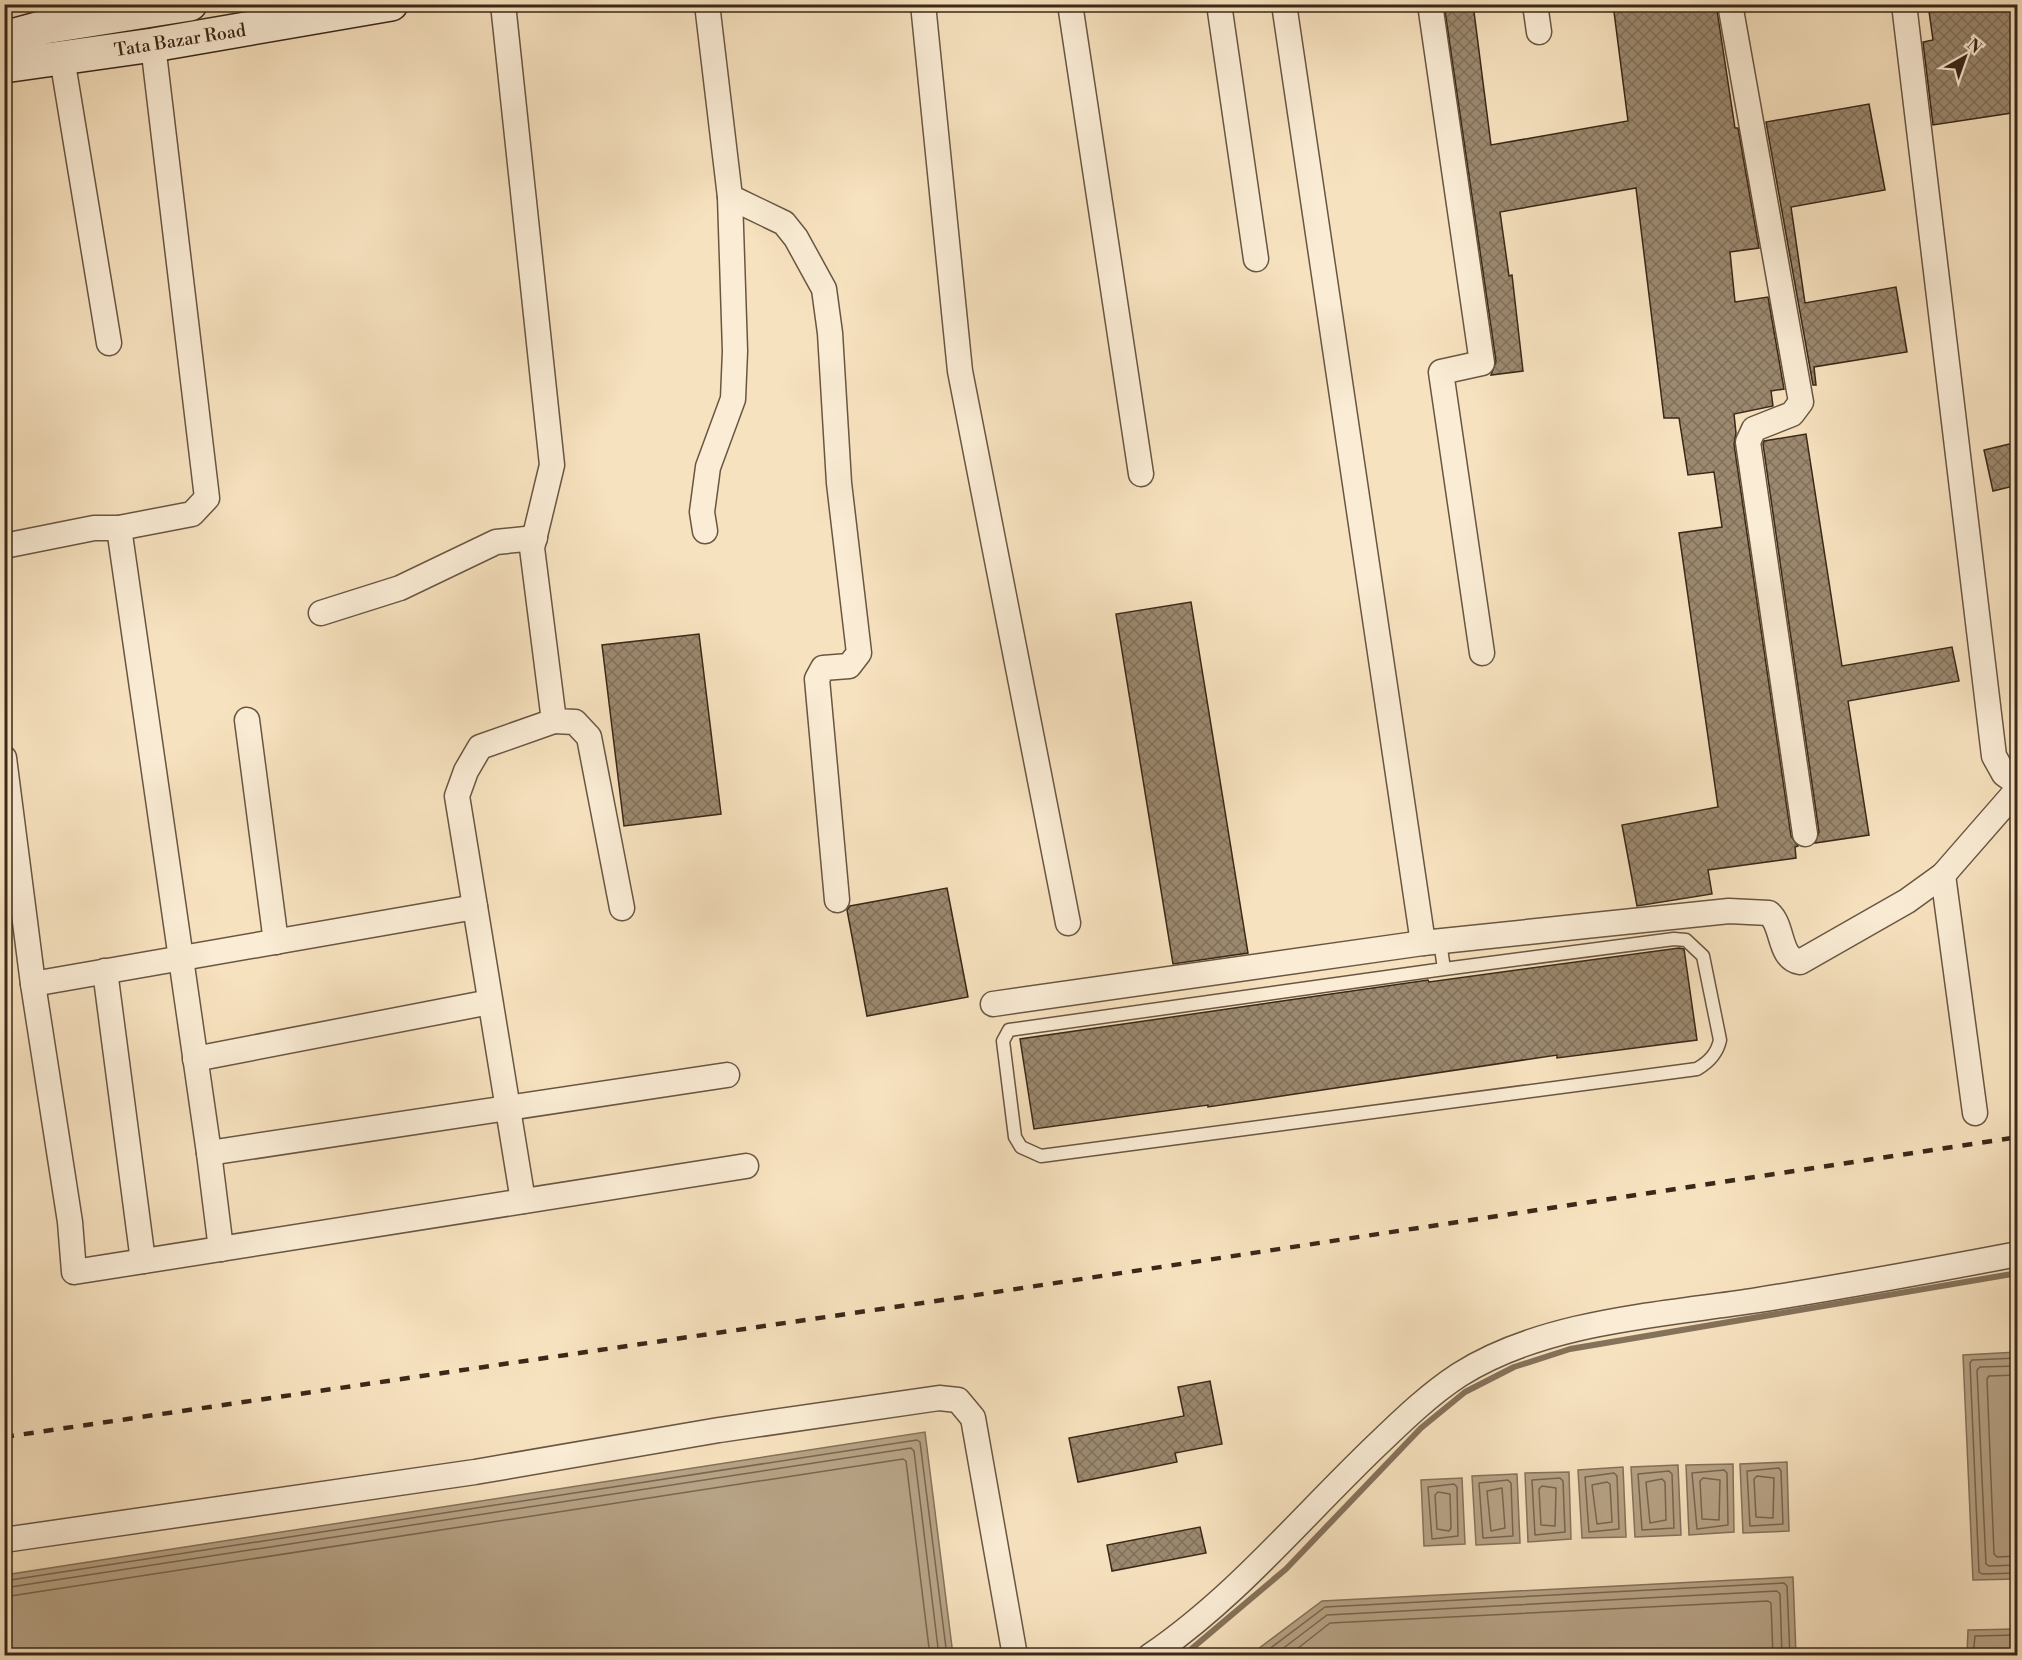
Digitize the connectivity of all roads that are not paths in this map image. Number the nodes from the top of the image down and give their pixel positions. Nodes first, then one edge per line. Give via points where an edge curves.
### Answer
1 (190, 4) edge
2 (391, 4) edge
3 (503, 4) edge
4 (706, 4) edge
5 (923, 4) edge
6 (1070, 4) edge
7 (1219, 4) edge
8 (1284, 4) edge
9 (1430, 4) edge
10 (1535, 4) edge
11 (1730, 4) edge
12 (1904, 4) edge
13 (151, 8) edge
14 (1539, 32) dead end
15 (4, 38) edge
16 (153, 45) junction
17 (62, 58) junction
18 (4, 66) edge
19 (730, 197) junction
20 (1256, 259) dead end
21 (109, 343) dead end
22 (1141, 474) dead end
23 (119, 528) junction
24 (705, 531) dead end
25 (535, 538) junction
26 (4, 546) edge
27 (321, 613) dead end
28 (1482, 653) dead end
29 (247, 720) dead end
30 (554, 721) junction
31 (4, 758) edge
32 (2018, 784) edge
33 (2018, 789) edge
34 (1805, 834) dead end
35 (1943, 875) junction
36 (837, 900) dead end
37 (475, 907) junction
38 (622, 908) dead end
39 (1068, 923) dead end
40 (276, 942) junction
41 (1431, 942) junction
42 (181, 958) junction
43 (1444, 969) junction
44 (105, 971) junction
45 (33, 984) junction
46 (490, 1002) junction
47 (993, 1004) dead end
48 (195, 1059) junction
49 (727, 1075) dead end
50 (508, 1108) junction
51 (1975, 1113) dead end
52 (208, 1153) junction
53 (746, 1166) dead end
54 (523, 1201) junction
55 (221, 1249) junction
56 (2018, 1254) edge
57 (143, 1261) junction
58 (4, 1540) edge
59 (1015, 1656) edge
60 (1150, 1656) edge

1 - 13 street, Tata Bazar Road
2 - 16 street, Tata Bazar Road
3 - 25 street via 552,465
4 - 19 street
5 - 39 street via 960,371
6 - 22 street
7 - 20 street
8 - 41 street
9 - 28 street via 1482,363 1441,372
10 - 14 street
11 - 34 street via 1801,402 1792,414 1754,429 1748,442
12 - 32 street via 1994,756 2004,774
13 - 15 street, Tata Bazar Road
16 - 17 street, Tata Bazar Road
16 - 23 street via 207,498 192,514
17 - 18 street, Tata Bazar Road
17 - 21 street
19 - 24 street via 733,399 708,467 702,512
19 - 36 street via 784,223 824,289 839,483 859,653 849,666 823,668 817,680
23 - 26 street via 94,528
23 - 42 street
25 - 27 street via 496,542 400,588
25 - 30 street via 532,549
29 - 40 street
30 - 37 street via 480,747 466,771 457,796
30 - 38 street via 575,722 589,737
31 - 45 street
33 - 35 street
35 - 41 street via 1907,901 1800,962 1786,953 1777,922 1765,911 1695,913
35 - 51 street
37 - 40 street
37 - 46 street
40 - 42 street
41 - 43 lane
41 - 47 street
42 - 44 street
42 - 48 street
43 - 43 lane via 1009,1030 1003,1041 1015,1137 1021,1147 1041,1156 1697,1069 1718,1050 1720,1040 1703,956 1686,940
44 - 45 street
44 - 57 street
45 - 57 street via 70,1222 74,1272
46 - 48 street
46 - 50 street
48 - 52 street
49 - 50 street
50 - 52 street
50 - 54 street
52 - 55 street
53 - 54 street
54 - 55 street
55 - 57 street
56 - 60 street via 1859,1284 1570,1329 1461,1373 1425,1400 1291,1529 1244,1580 1182,1634
58 - 59 street via 463,1474 719,1430 949,1399 958,1401 973,1418

